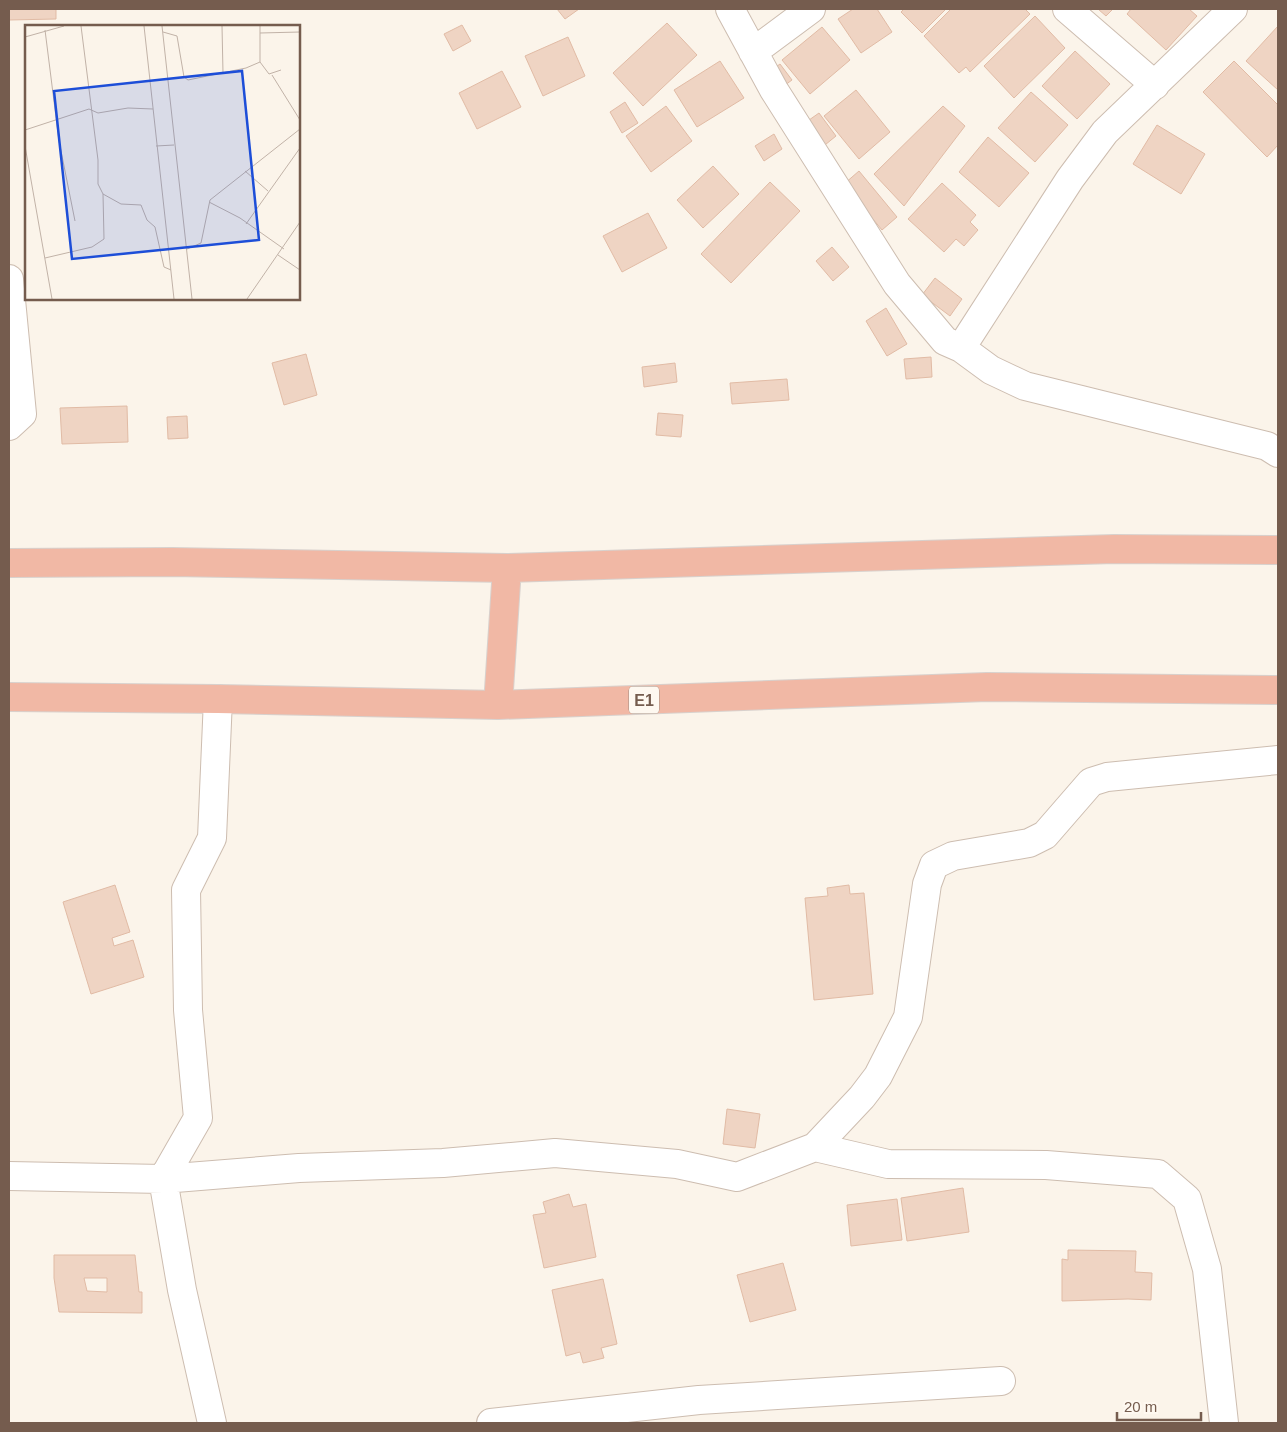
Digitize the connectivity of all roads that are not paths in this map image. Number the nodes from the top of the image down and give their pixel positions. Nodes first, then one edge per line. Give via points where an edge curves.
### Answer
1 (730, 9) edge
2 (811, 9) edge
3 (1068, 9) edge
4 (1234, 9) edge
5 (753, 52) junction
6 (1155, 85) junction
7 (9, 279) edge
8 (961, 348) junction
9 (9, 426) edge
10 (1278, 453) edge
11 (1278, 550) edge
12 (9, 563) edge
13 (507, 568) junction
14 (1278, 690) edge
15 (9, 697) edge
16 (218, 699) junction
17 (498, 705) junction
18 (1278, 760) edge
19 (815, 1147) junction
20 (9, 1176) edge
21 (164, 1179) junction
22 (1001, 1381) dead end
23 (212, 1423) edge
24 (491, 1423) edge
25 (1224, 1423) edge

1 - 5 street
2 - 5 street
3 - 6 street
4 - 6 street
5 - 8 street via 896,284 945,342
6 - 8 street via 1105,132 1070,178
7 - 9 street via 22,414
8 - 10 street via 991,370 1025,386 1267,446
11 - 13 highway via 1114,549
12 - 13 highway via 172,562
13 - 17 highway
14 - 17 highway, E1 via 987,687
15 - 16 highway, E1
16 - 17 highway, E1
16 - 21 street via 212,838 186,890 188,1010 198,1118
18 - 19 street via 1160,771 1091,782 1045,835 1029,844 953,856 934,865 927,884 908,1017 878,1076 862,1098
19 - 21 street via 737,1177 677,1164 555,1153 443,1163 298,1168
19 - 25 street via 888,1164 1046,1166 1158,1174 1187,1199 1207,1269
20 - 21 street
21 - 23 street via 182,1290
22 - 24 street via 699,1400

